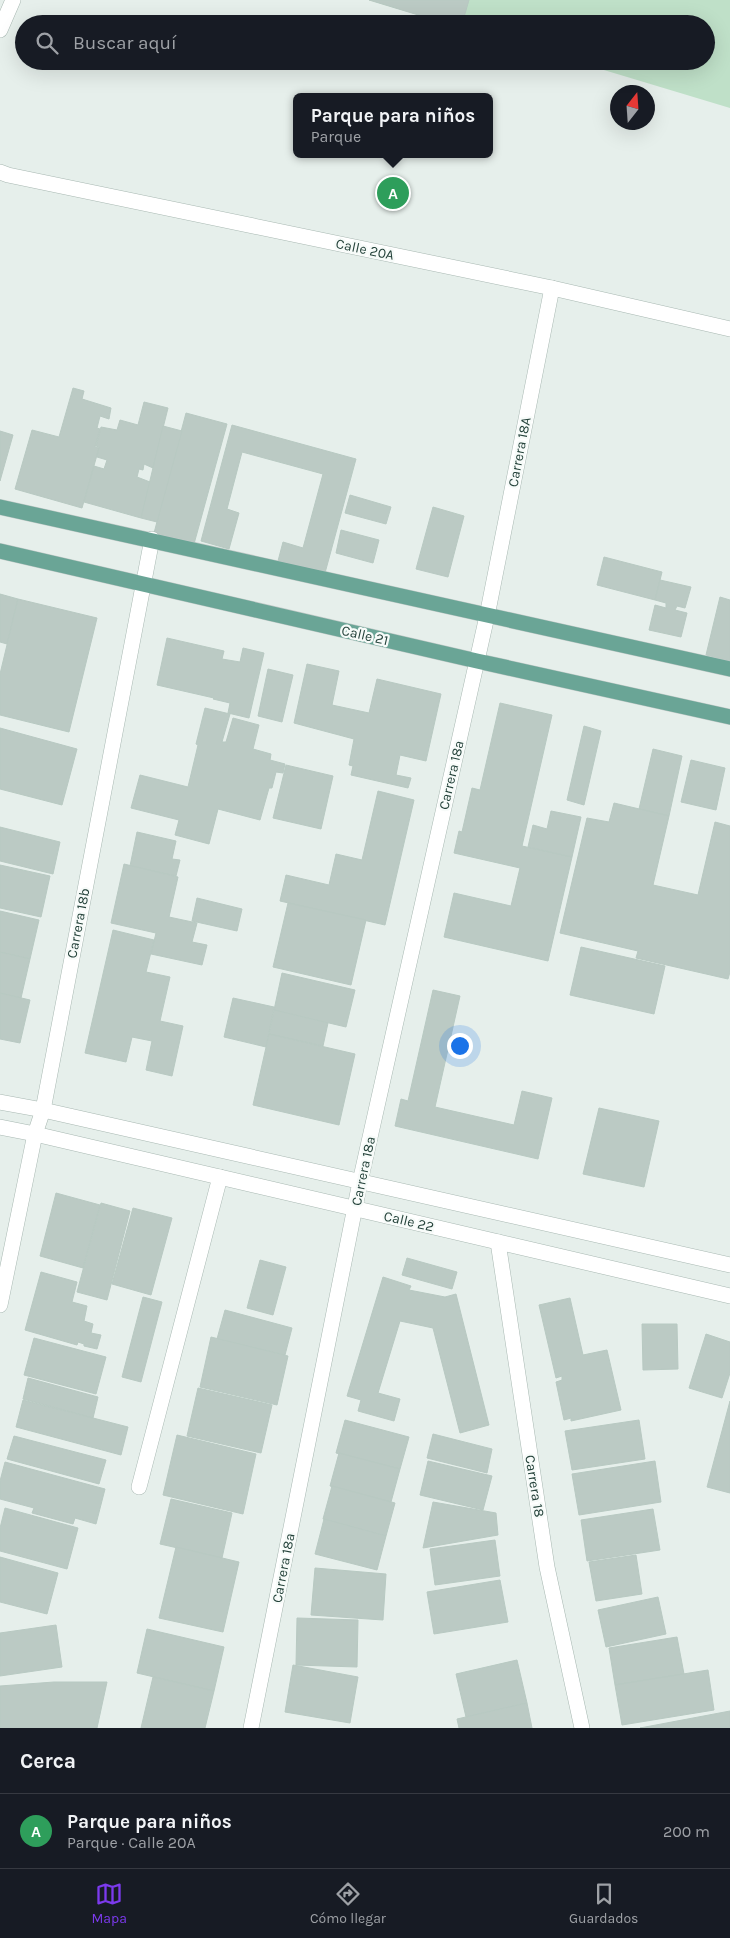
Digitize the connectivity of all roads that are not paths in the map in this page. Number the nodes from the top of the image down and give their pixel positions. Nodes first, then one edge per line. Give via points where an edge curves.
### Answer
1 (13, 0) edge
2 (0, 30) edge
3 (0, 172) edge
4 (552, 288) junction
5 (730, 329) edge
6 (0, 507) edge
7 (152, 539) junction
8 (0, 551) edge
9 (143, 584) junction
10 (487, 616) junction
11 (477, 661) junction
12 (730, 669) edge
13 (730, 717) edge
14 (0, 1102) edge
15 (43, 1110) junction
16 (0, 1127) edge
17 (35, 1134) junction
18 (220, 1177) junction
19 (360, 1182) junction
20 (355, 1208) junction
21 (498, 1242) junction
22 (730, 1265) edge
23 (730, 1296) edge
24 (0, 1305) edge
25 (139, 1487) dead end
26 (252, 1728) edge
27 (582, 1728) edge

1 - 2 street
3 - 4 street, Calle 20A
4 - 5 street, Calle 20A
4 - 10 street, Carrera 18A
6 - 7 main road
7 - 9 street, Carrera 18b
7 - 10 main road
8 - 9 main road, Calle 21
9 - 11 main road, Calle 21
9 - 15 street, Carrera 18b
10 - 11 street, Carrera 18a
10 - 12 main road
11 - 13 main road, Calle 21
11 - 19 street, Carrera 18a
14 - 15 street, Calle 22
15 - 17 street, Carrera 18b
15 - 19 street, Calle 22
16 - 17 street, Calle 22
17 - 18 street, Calle 22
17 - 24 street, Carrera 18b
18 - 20 street, Calle 22
18 - 25 street
19 - 20 street, Carrera 18a
19 - 22 street, Calle 22
20 - 21 street, Calle 22
20 - 26 street, Carrera 18a
21 - 23 street, Calle 22
21 - 27 street, Carrera 18 via 547,1567

